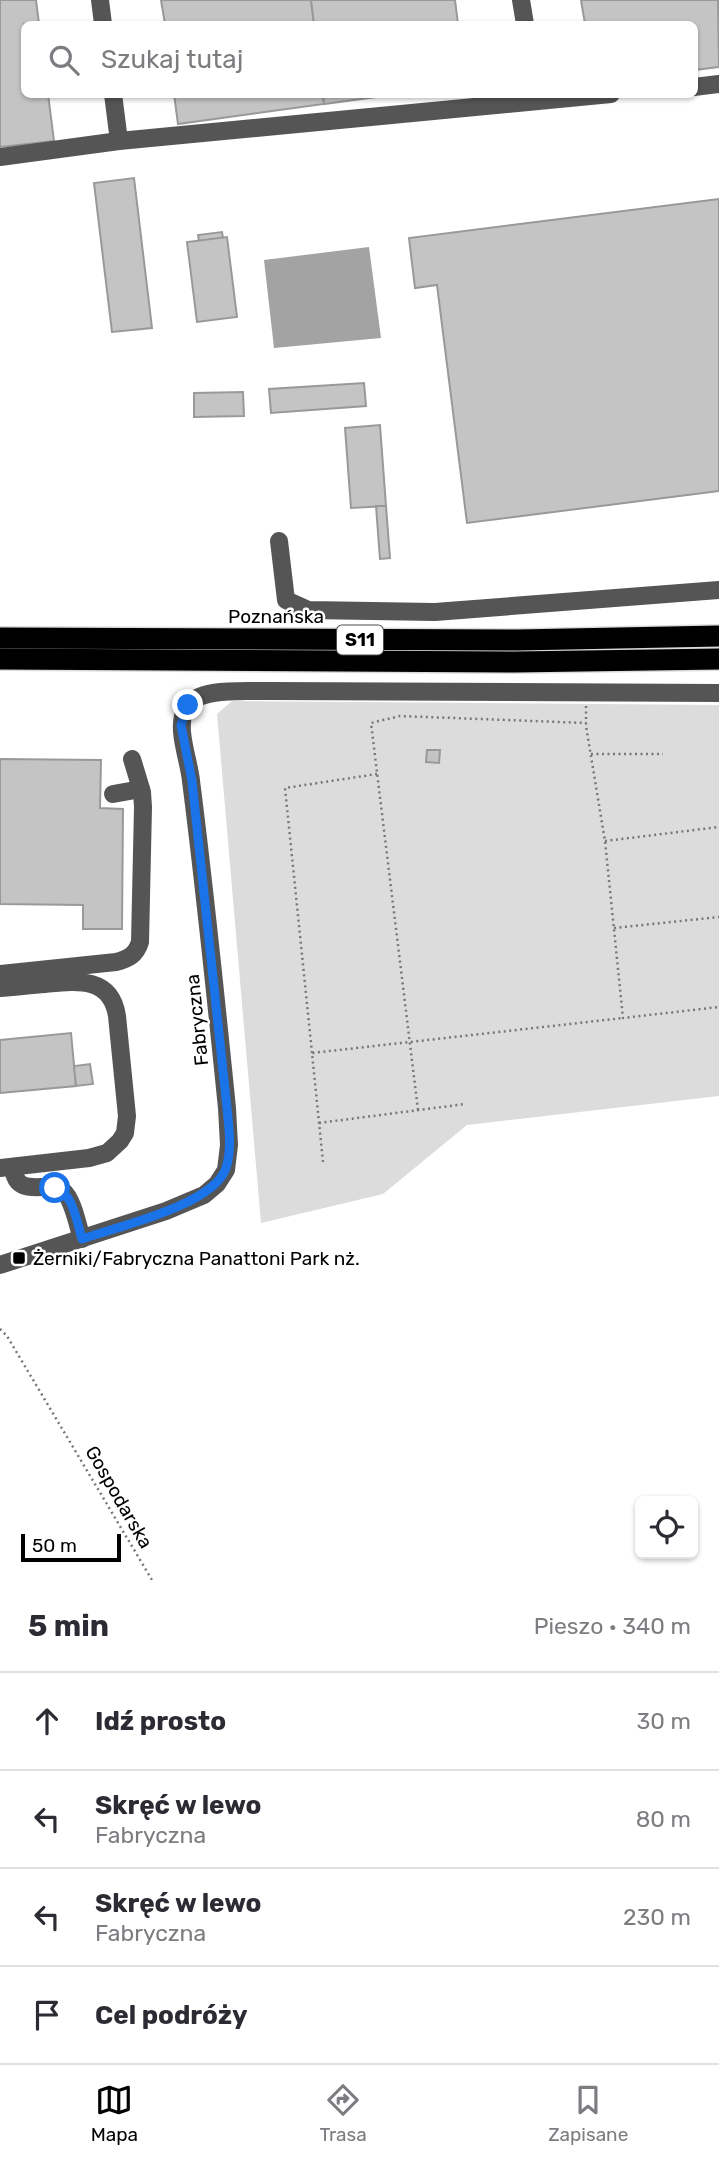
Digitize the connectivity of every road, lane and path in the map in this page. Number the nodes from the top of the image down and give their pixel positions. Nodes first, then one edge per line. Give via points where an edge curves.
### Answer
1 (100, 0) edge
2 (521, 0) edge
3 (103, 21) edge
4 (524, 21) edge
5 (719, 84) edge
6 (698, 87) edge
7 (114, 98) edge
8 (535, 98) edge
9 (119, 141) junction
10 (0, 157) edge
11 (279, 541) dead end
12 (719, 590) edge
13 (719, 636) edge
14 (0, 638) edge
15 (0, 659) edge
16 (719, 659) edge
17 (586, 692) junction
18 (719, 693) edge
19 (586, 723) junction
20 (591, 754) junction
21 (663, 754) dead end
22 (132, 760) dead end
23 (377, 775) junction
24 (141, 789) junction
25 (113, 794) dead end
26 (719, 827) edge
27 (605, 841) junction
28 (719, 916) edge
29 (614, 928) junction
30 (0, 974) edge
31 (0, 988) edge
32 (719, 1007) edge
33 (623, 1018) junction
34 (410, 1042) junction
35 (312, 1053) junction
36 (465, 1104) dead end
37 (418, 1110) junction
38 (319, 1123) junction
39 (323, 1161) dead end
40 (7, 1168) edge
41 (82, 1239) junction
42 (0, 1265) edge
43 (0, 1329) edge
44 (152, 1580) edge

1 - 3 street
2 - 4 street
5 - 6 street
7 - 9 street
8 - 9 street
9 - 10 street
11 - 12 street via 286,600 308,610 435,612
13 - 14 highway, Poznańska / S11
15 - 16 highway, S11
17 - 18 street
17 - 19 path
17 - 41 street, Fabryczna via 214,693 197,697 185,710 181,725 192,781 222,1054 229,1144 226,1170 217,1184 194,1200
19 - 20 path
19 - 23 path via 400,716 371,723
20 - 21 path
20 - 27 path
22 - 24 street
23 - 34 path
23 - 35 path via 285,788
24 - 25 street
24 - 30 street via 137,951 116,962
26 - 27 path
27 - 29 path
28 - 29 path
29 - 33 path
31 - 40 street via 78,981 109,995 117,1016 127,1116 125,1133 107,1153
32 - 33 path
33 - 34 path
34 - 35 path
34 - 37 path
35 - 38 path
36 - 37 path
37 - 38 path
38 - 39 path
40 - 41 street via 25,1185 64,1191
41 - 42 street, Fabryczna
43 - 44 path, Gospodarska

